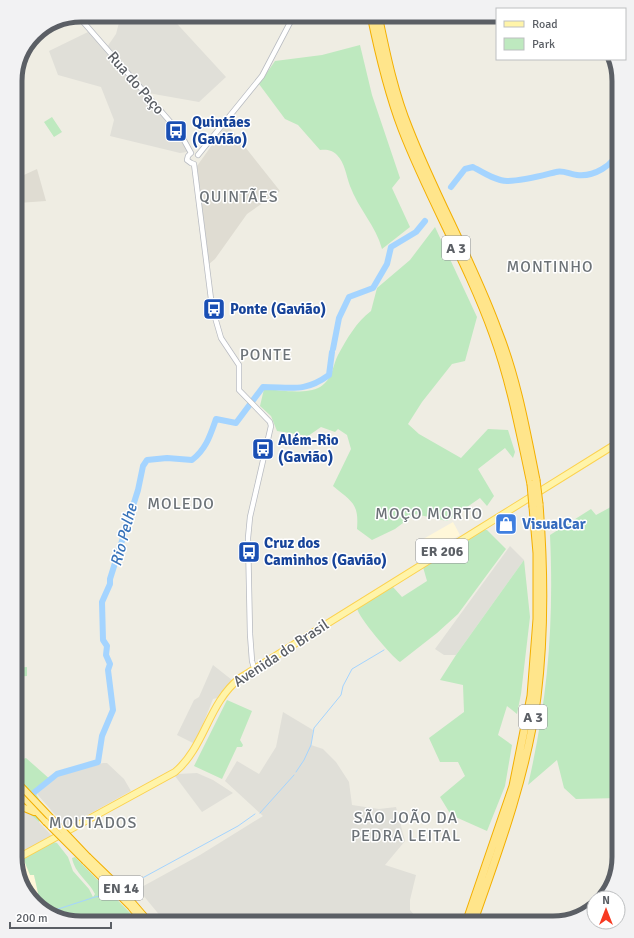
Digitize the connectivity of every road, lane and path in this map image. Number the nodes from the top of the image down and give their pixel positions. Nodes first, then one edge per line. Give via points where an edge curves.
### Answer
1 (83, 22) edge
2 (290, 22) edge
3 (372, 22) edge
4 (379, 22) edge
5 (191, 153) junction
6 (198, 155) junction
7 (194, 164) junction
8 (612, 446) edge
9 (533, 482) junction
10 (536, 505) junction
11 (252, 656) junction
12 (260, 664) junction
13 (254, 668) junction
14 (22, 788) edge
15 (22, 796) edge
16 (22, 806) edge
17 (46, 822) junction
18 (22, 856) edge
19 (86, 859) junction
20 (138, 916) edge
21 (144, 916) edge
22 (468, 916) edge
23 (475, 916) edge

1 - 5 street, Rua do Paço via 180,133
2 - 6 street via 262,76
3 - 9 highway, A 3 via 391,98 402,130 466,267 493,334 513,400
4 - 9 highway, A 3 via 408,128 471,264 499,332 520,399
5 - 6 street
5 - 7 street via 187,160
6 - 7 street via 198,160
7 - 11 street via 212,310 220,338 239,365 239,390 272,426 249,527 247,559
8 - 12 main road, Avenida do Brasil / ER 206
9 - 10 highway, A 3, bridge
10 - 22 highway, A 3 via 537,619 531,696 513,786
10 - 23 highway, A 3 via 543,553 543,620 537,697 519,787
11 - 12 street via 256,663
11 - 13 street
12 - 13 main road, Avenida do Brasil / ER 206
13 - 18 main road, Avenida do Brasil / ER 206 via 233,683 223,694 192,755 174,772
14 - 19 highway, EN 14, bridge
15 - 17 highway, EN 14
16 - 17 highway via 30,809
17 - 19 highway, EN 14, bridge
19 - 20 highway, EN 14
19 - 21 highway, EN 14 via 118,886

